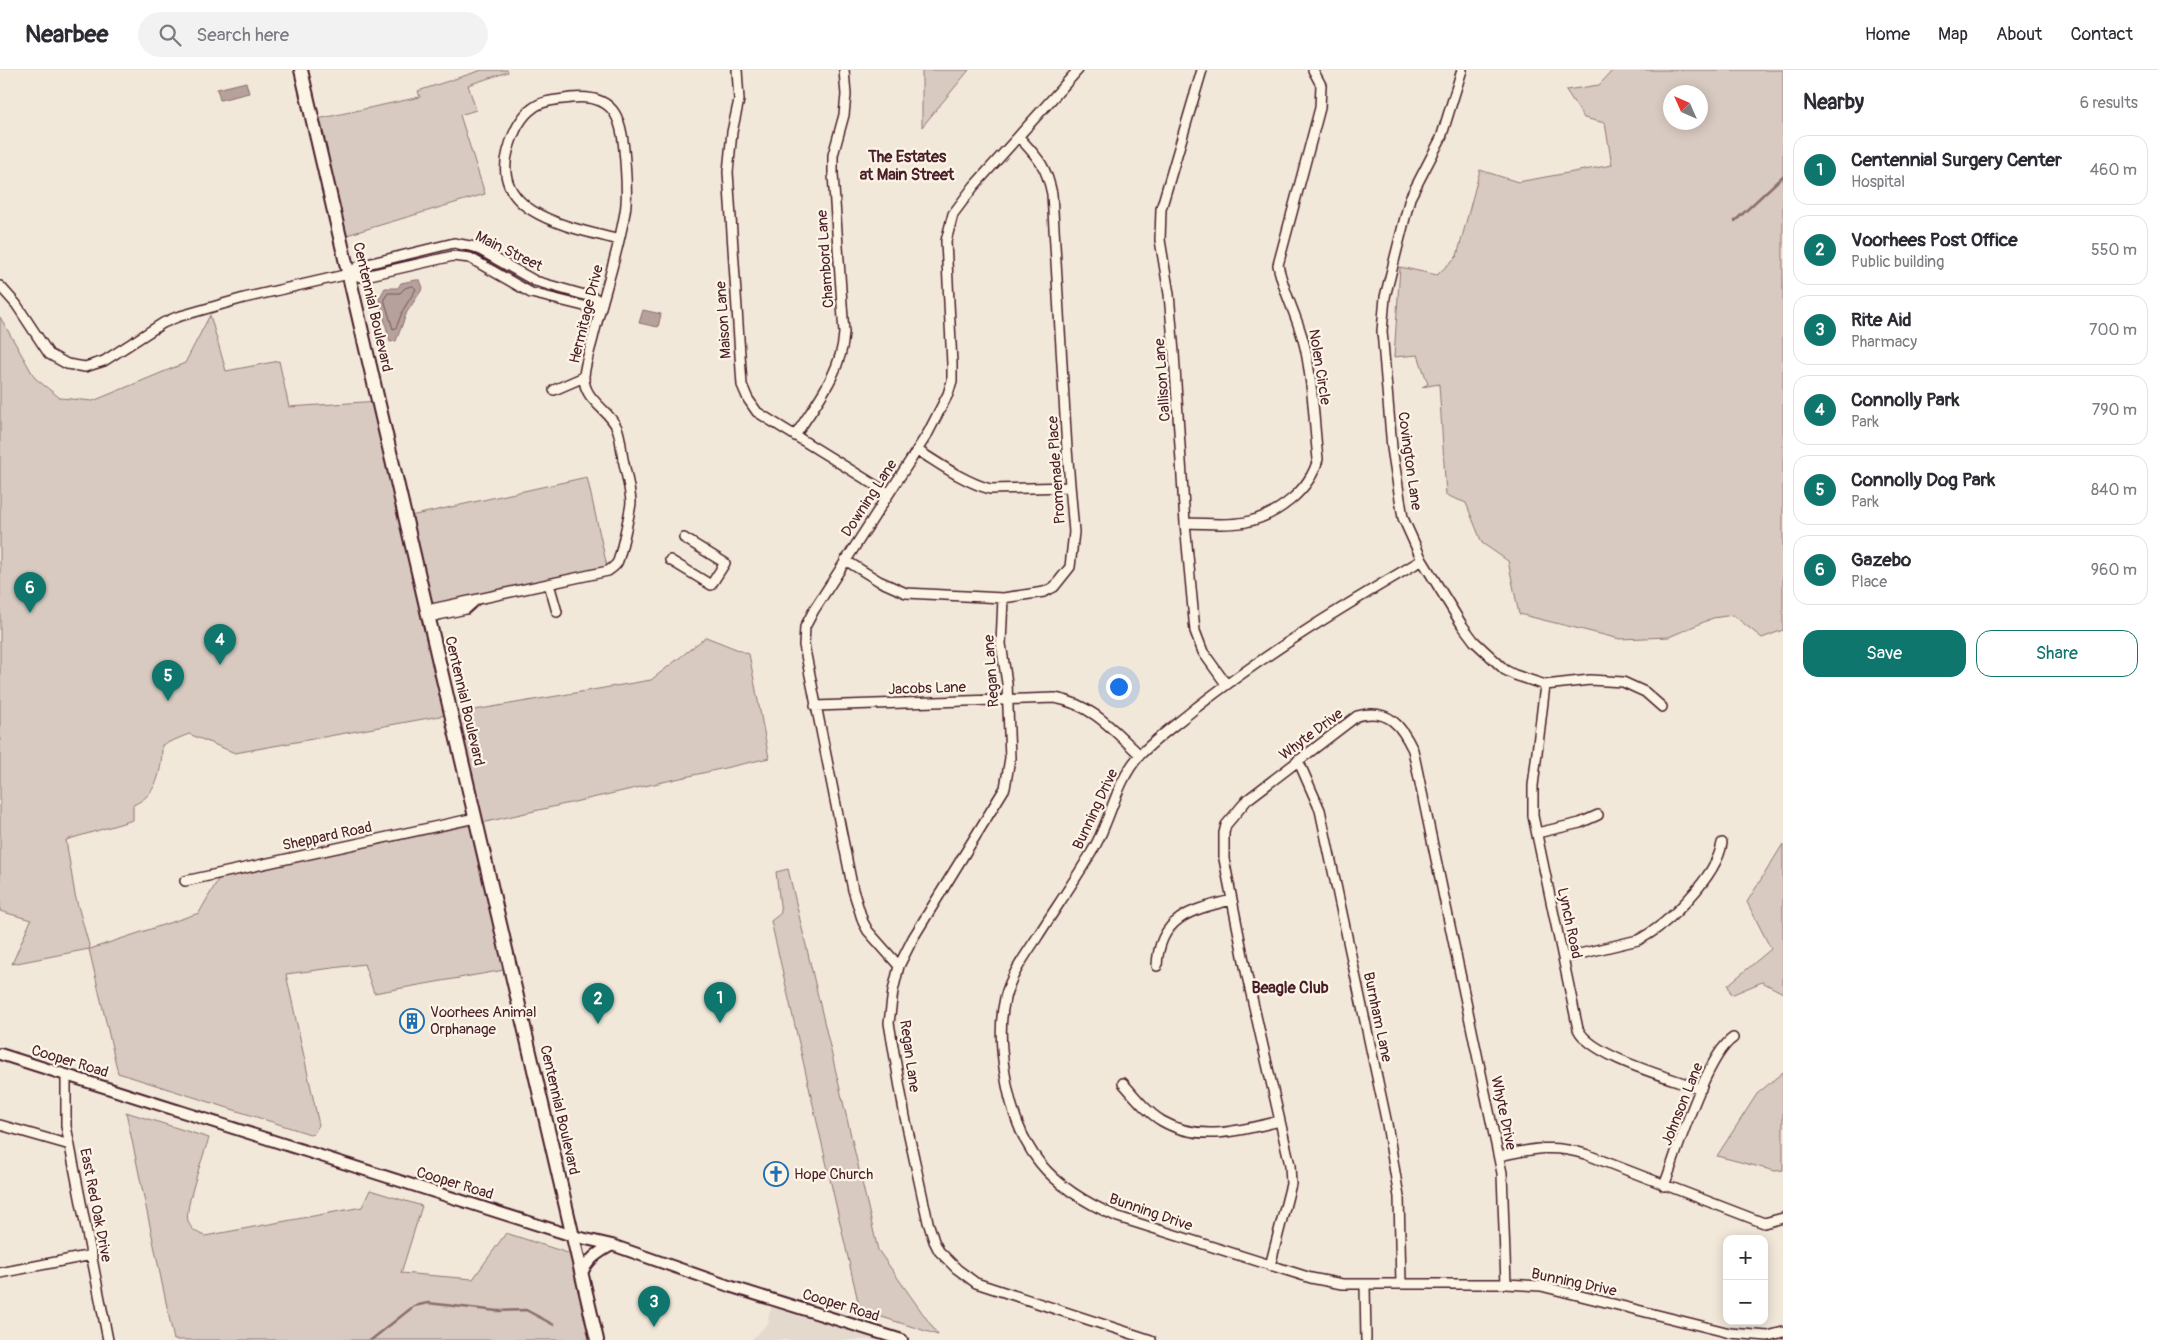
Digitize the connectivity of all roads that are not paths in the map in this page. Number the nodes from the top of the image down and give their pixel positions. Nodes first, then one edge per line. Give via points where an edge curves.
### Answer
1 (301, 70) edge
2 (737, 70) edge
3 (844, 70) edge
4 (1078, 70) edge
5 (1202, 70) edge
6 (1313, 70) edge
7 (1462, 70) edge
8 (1019, 137) junction
9 (619, 240) junction
10 (349, 274) junction
11 (0, 286) edge
12 (601, 304) junction
13 (584, 377) junction
14 (554, 390) dead end
15 (795, 436) junction
16 (917, 450) junction
17 (1070, 487) junction
18 (888, 494) junction
19 (1185, 523) junction
20 (684, 538) dead end
21 (670, 560) dead end
22 (846, 560) junction
23 (1422, 560) junction
24 (549, 584) junction
25 (1003, 598) junction
26 (557, 612) dead end
27 (428, 613) junction
28 (1226, 684) junction
29 (1545, 685) junction
30 (1008, 700) junction
31 (815, 706) junction
32 (1662, 707) dead end
33 (1140, 755) junction
34 (1298, 760) junction
35 (1598, 816) dead end
36 (475, 818) junction
37 (1537, 833) junction
38 (1722, 843) dead end
39 (185, 881) dead end
40 (1232, 900) junction
41 (1563, 958) junction
42 (899, 966) junction
43 (1157, 966) dead end
44 (1733, 1038) dead end
45 (0, 1054) edge
46 (66, 1075) junction
47 (1123, 1084) dead end
48 (1701, 1089) junction
49 (1280, 1121) junction
50 (0, 1125) edge
51 (70, 1145) junction
52 (1499, 1156) junction
53 (1664, 1186) junction
54 (1783, 1218) edge
55 (573, 1236) junction
56 (612, 1245) junction
57 (92, 1255) junction
58 (1270, 1266) junction
59 (0, 1274) edge
60 (582, 1274) junction
61 (1401, 1284) junction
62 (1506, 1284) junction
63 (1365, 1285) junction
64 (1783, 1332) edge
65 (108, 1340) edge
66 (597, 1340) edge
67 (902, 1340) edge
68 (1151, 1340) edge
69 (1366, 1340) edge

1 - 10 main road, Centennial Boulevard
2 - 15 street, Maison Lane via 740,100 732,132 728,172 742,385 758,412
3 - 15 street, Chambord Lane via 844,115 833,155 843,351 837,368
4 - 8 street, Downing Lane
5 - 19 street, Callison Lane via 1165,193 1160,227 1174,353
6 - 19 street, Nolen Circle via 1321,85 1320,108 1278,265 1306,353 1318,458 1315,470 1293,498 1259,518 1234,523
7 - 23 street, Covington Lane via 1441,138 1410,198 1382,318 1399,497 1410,536
8 - 16 street, Downing Lane via 961,201 949,227 946,241 952,381
8 - 17 street, Promenade Place via 1042,162 1052,194
9 - 9 street, Hermitage Drive via 626,210 627,184 623,130 614,111 601,101 586,97 552,100 534,107 522,120 505,163 515,195 541,218
9 - 12 street, Hermitage Drive
10 - 11 street, Main Street via 177,317 104,361 85,367 67,364 49,354
10 - 12 street, Main Street via 361,277 453,256 470,258 531,293 592,308
10 - 12 street, Main Street via 360,266 454,243 475,247 535,281 595,298
10 - 27 main road, Centennial Boulevard
12 - 13 street, Hermitage Drive
13 - 14 street
13 - 24 street, Hermitage Drive via 596,405 608,414 617,428 631,504 618,563 608,571
15 - 18 street, Maison Lane
16 - 17 street via 963,478 990,489
16 - 18 street, Downing Lane
17 - 25 street, Promenade Place via 1074,532 1070,567 1054,587 1044,592
18 - 22 street, Downing Lane
19 - 28 street, Callison Lane via 1195,630 1203,652
20 - 21 street via 725,563 711,585
22 - 25 street, Promenade Place via 878,581 906,593
22 - 31 street, Downing Lane via 814,610 803,635
23 - 28 street, Bunning Drive via 1340,608
23 - 29 street, Covington Lane via 1462,625 1494,661 1515,675
24 - 26 street
24 - 27 street, Hermitage Drive via 477,599 466,609
25 - 30 street, Regan Lane via 1001,644
27 - 36 main road, Centennial Boulevard
28 - 33 street, Bunning Drive
29 - 32 street, Covington Lane via 1590,680 1623,682 1645,692
29 - 37 street, Lynch Road via 1533,786 1532,809
30 - 31 street, Jacobs Lane
30 - 33 street, Jacobs Lane via 1055,698 1072,701 1098,716
30 - 42 street, Regan Lane via 1010,758 1006,788
31 - 42 street, Downing Lane via 853,890 863,922
33 - 58 street, Bunning Drive via 1126,775 1094,848 1019,966 1005,998 1001,1049 1014,1118 1030,1148 1051,1175 1094,1207
34 - 40 street, Whyte Drive via 1246,800 1226,825 1222,844
34 - 52 street, Whyte Drive via 1357,716 1371,714 1390,718 1403,731 1413,750
34 - 61 street, Burnham Lane via 1320,810 1387,1124 1399,1197
35 - 37 street
36 - 39 street, Sheppard Road
36 - 55 main road, Centennial Boulevard
37 - 41 street, Lynch Road
38 - 41 street via 1717,860 1695,890 1671,916 1646,936
40 - 43 street via 1197,908 1174,922 1161,939
40 - 49 street, Whyte Drive
41 - 48 street, Lynch Road via 1578,1029 1586,1041 1607,1054
42 - 68 street, Regan Lane via 889,1023 909,1136 928,1222 939,1251 976,1284
44 - 48 street, Johnson Lane via 1718,1052
45 - 46 street, Cooper Road
46 - 51 street, East Red Oak Drive via 66,1126
46 - 55 street, Cooper Road
47 - 49 street via 1163,1122 1185,1130 1215,1134
48 - 53 street, Johnson Lane
49 - 58 street, Whyte Drive via 1291,1184
50 - 51 street
51 - 57 street, East Red Oak Drive
52 - 53 street via 1541,1147 1560,1147
52 - 62 street, Whyte Drive
53 - 54 street via 1764,1223
55 - 56 street, Cooper Road
55 - 60 main road, Centennial Boulevard
56 - 60 street via 588,1261
56 - 67 street, Cooper Road via 728,1286
57 - 59 street
57 - 65 street, East Red Oak Drive
58 - 63 street, Bunning Drive via 1311,1278
60 - 66 main road, Centennial Boulevard
61 - 62 street, Bunning Drive
61 - 63 street, Bunning Drive
62 - 64 street, Bunning Drive via 1560,1290 1730,1333 1768,1336
63 - 69 street

